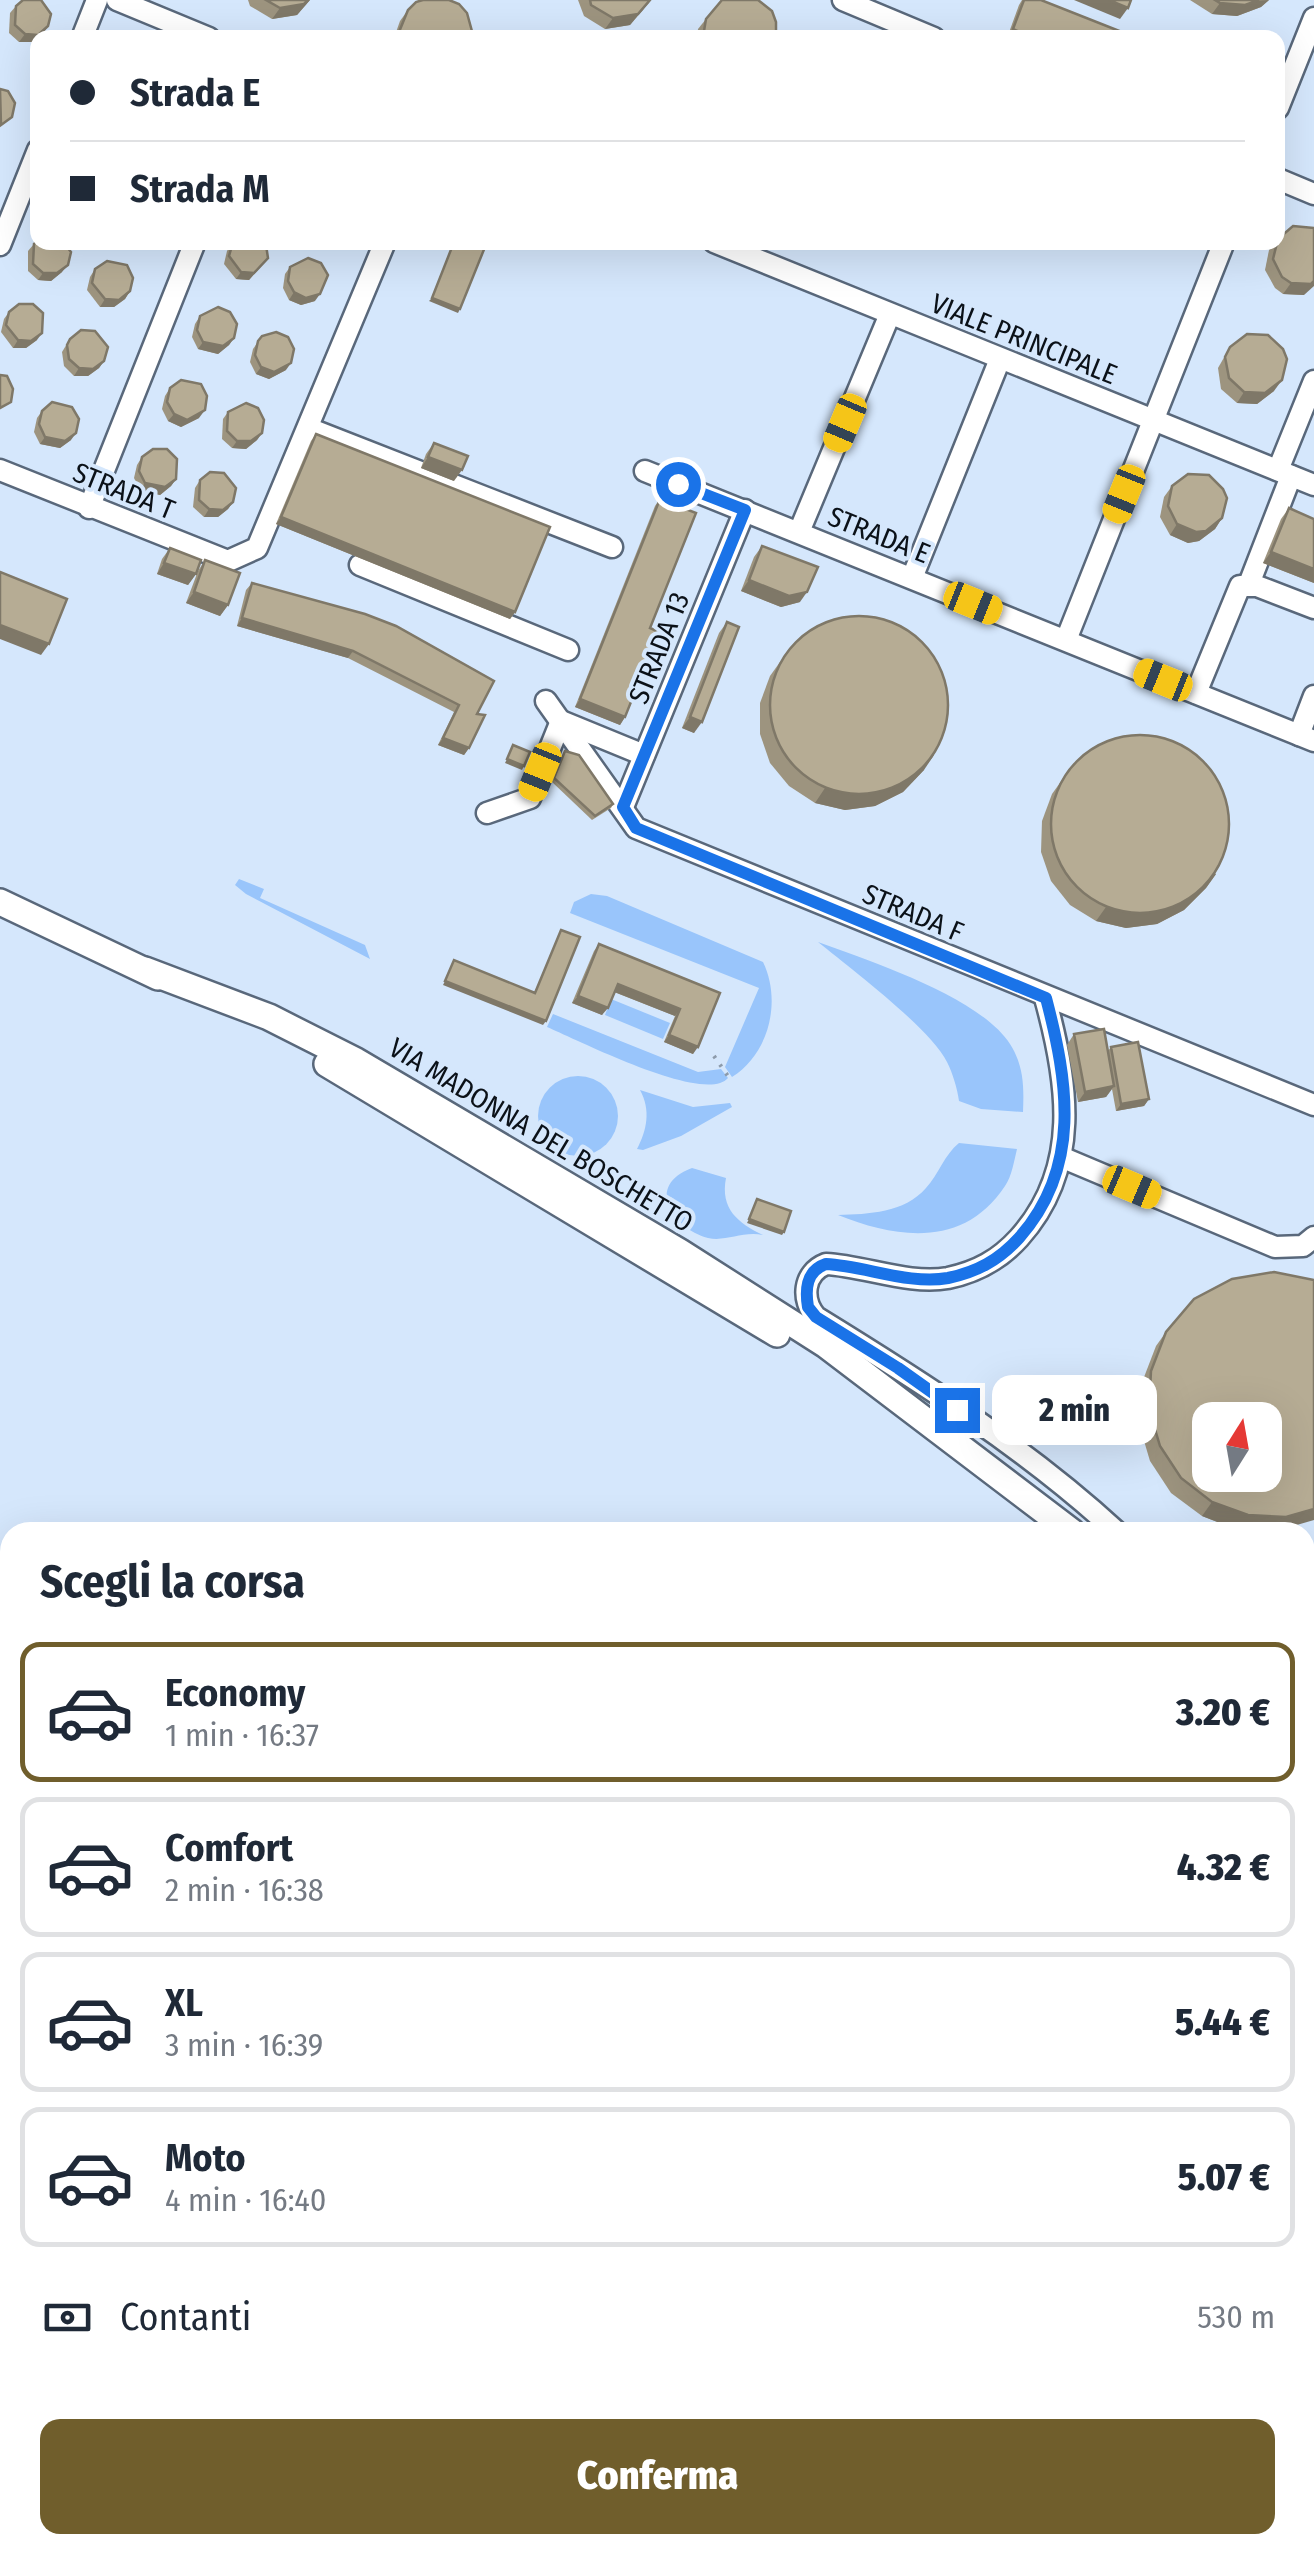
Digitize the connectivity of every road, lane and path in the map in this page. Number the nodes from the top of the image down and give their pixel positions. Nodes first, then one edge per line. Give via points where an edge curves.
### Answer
1 (97, 0) edge
2 (117, 0) edge
3 (844, 0) edge
4 (1314, 18) edge
5 (85, 30) edge
6 (190, 30) edge
7 (915, 30) edge
8 (1285, 90) edge
9 (30, 170) edge
10 (1285, 183) edge
11 (1314, 194) edge
12 (0, 245) edge
13 (193, 250) edge
14 (383, 250) edge
15 (734, 250) edge
16 (1221, 250) edge
17 (890, 314) junction
18 (1000, 359) junction
19 (1314, 381) edge
20 (1153, 421) junction
21 (308, 428) junction
22 (0, 470) edge
23 (645, 471) dead end
24 (1284, 473) junction
25 (1314, 485) edge
26 (89, 508) junction
27 (745, 510) junction
28 (799, 532) junction
29 (612, 548) dead end
30 (360, 565) dead end
31 (912, 578) junction
32 (1249, 584) junction
33 (1314, 608) edge
34 (1066, 640) junction
35 (568, 650) dead end
36 (1196, 693) junction
37 (1314, 696) edge
38 (546, 700) dead end
39 (561, 721) junction
40 (1306, 738) edge
41 (644, 755) junction
42 (623, 807) junction
43 (487, 813) dead end
44 (0, 902) edge
45 (1046, 998) junction
46 (714, 1056) dead end
47 (730, 1079) dead end
48 (1314, 1105) edge
49 (1061, 1157) junction
50 (1314, 1237) edge
51 (1059, 1522) edge
52 (1106, 1522) edge

1 - 5 street
2 - 6 street
3 - 7 street
4 - 8 street
9 - 12 street
10 - 11 street
13 - 26 street
14 - 21 street
15 - 17 street, VIALE PRINCIPALE
16 - 20 street
17 - 18 street, VIALE PRINCIPALE
17 - 28 street
18 - 20 street, VIALE PRINCIPALE
18 - 31 street
19 - 24 street
20 - 24 street, VIALE PRINCIPALE
20 - 34 street
21 - 26 street, STRADA T via 257,548 228,561
21 - 29 street
22 - 26 street, STRADA T
23 - 27 street, STRADA E
24 - 25 street, VIALE PRINCIPALE
24 - 32 street
27 - 28 street, STRADA E
27 - 41 street, STRADA 13
28 - 31 street, STRADA E
30 - 35 street
31 - 34 street, STRADA E
32 - 33 street
32 - 36 street via 1234,595
34 - 36 street, STRADA E
36 - 40 street, STRADA E
37 - 40 street
38 - 39 street, STRADA F
39 - 41 street
39 - 42 street, STRADA F
39 - 43 street via 530,798
41 - 42 street, STRADA 13
42 - 45 street, STRADA F via 636,828
44 - 51 main road, VIA MADONNA DEL BOSCHETTO via 344,1074 806,1352 884,1392
45 - 48 street, STRADA F
45 - 49 street via 1062,1075
46 - 47 path
49 - 50 street via 1275,1247 1303,1246
49 - 52 street via 1034,1221 980,1270 943,1279 826,1264 813,1272 806,1293 816,1317 898,1368

